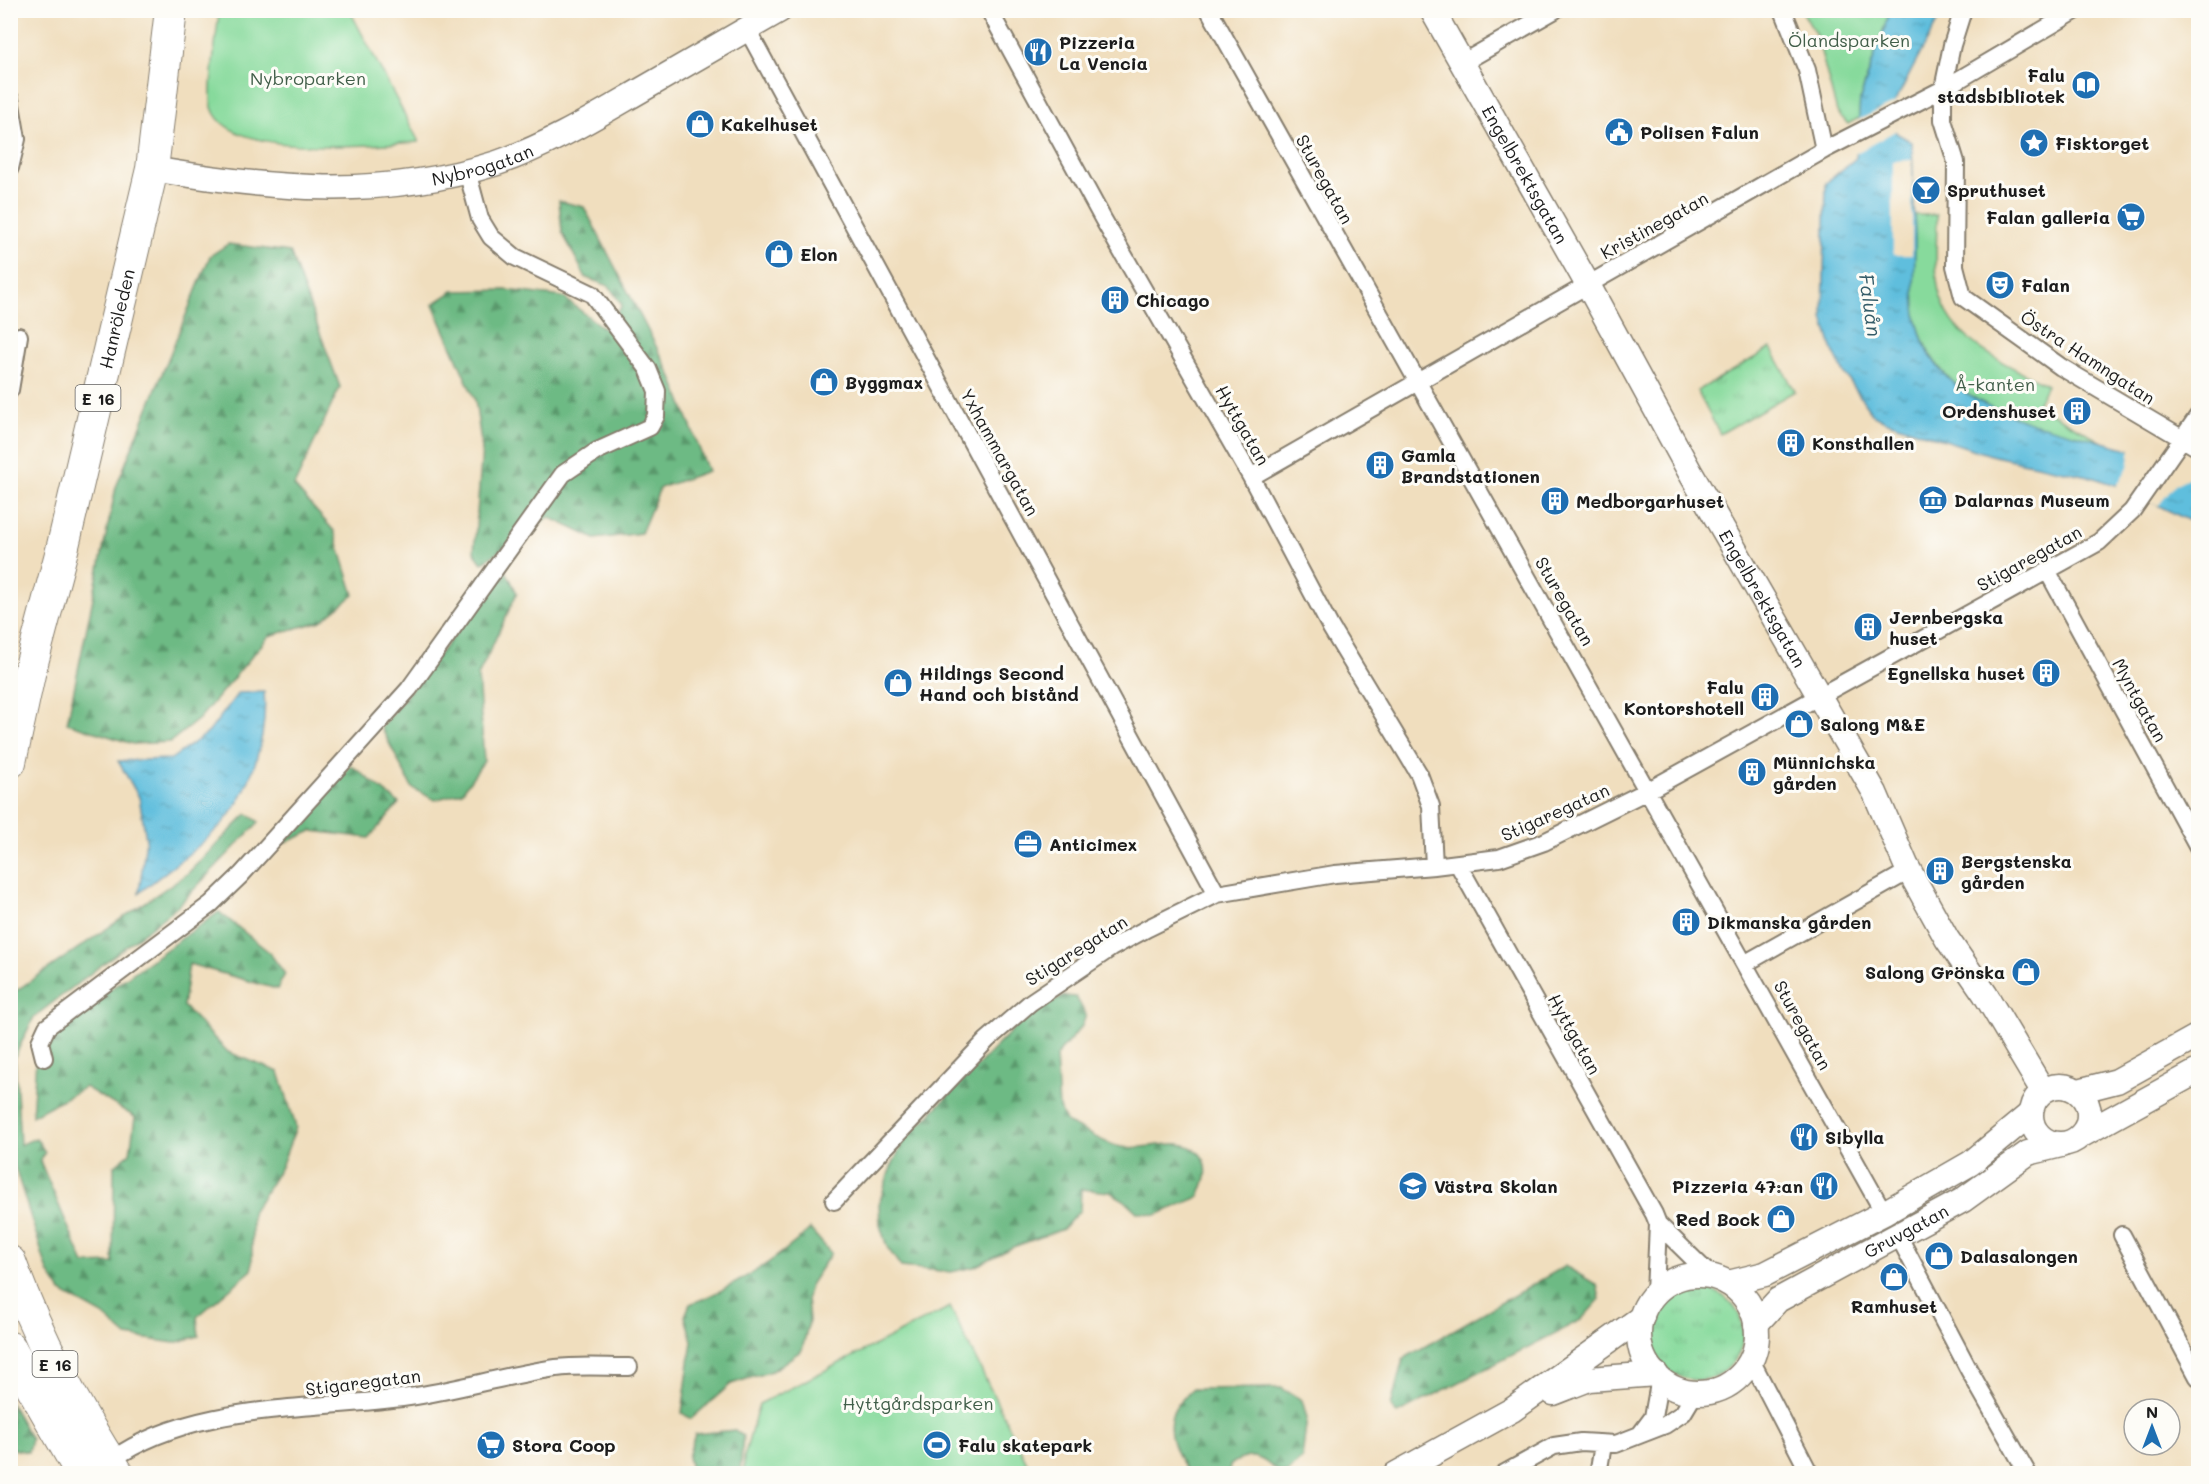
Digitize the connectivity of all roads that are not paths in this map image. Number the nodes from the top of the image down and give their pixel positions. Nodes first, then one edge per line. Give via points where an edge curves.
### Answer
1 (171, 10) edge
2 (780, 10) edge
3 (989, 10) edge
4 (1209, 10) edge
5 (1432, 10) edge
6 (1555, 10) edge
7 (1783, 10) edge
8 (1963, 10) edge
9 (2077, 10) edge
10 (747, 29) junction
11 (1462, 63) junction
12 (1943, 89) junction
13 (10, 99) edge
14 (1824, 150) junction
15 (10, 168) edge
16 (152, 169) junction
17 (467, 171) junction
18 (1588, 285) junction
19 (19, 336) dead end
20 (1418, 383) junction
21 (10, 390) edge
22 (2199, 416) edge
23 (2182, 440) junction
24 (2199, 448) edge
25 (1251, 477) junction
26 (2048, 572) junction
27 (1820, 698) junction
28 (10, 762) edge
29 (1649, 790) junction
30 (2199, 847) edge
31 (1458, 864) junction
32 (1434, 866) junction
33 (1909, 871) junction
34 (1217, 894) junction
35 (1746, 963) junction
36 (2199, 1035) edge
37 (44, 1058) dead end
38 (2199, 1071) edge
39 (2043, 1091) junction
40 (2078, 1091) junction
41 (2030, 1114) junction
42 (2072, 1140) junction
43 (834, 1201) dead end
44 (1884, 1213) junction
45 (1658, 1224) junction
46 (1898, 1235) junction
47 (2122, 1235) dead end
48 (10, 1262) edge
49 (1719, 1280) junction
50 (1655, 1293) junction
51 (1642, 1317) junction
52 (1756, 1324) junction
53 (10, 1348) edge
54 (1751, 1360) junction
55 (628, 1367) dead end
56 (1658, 1376) junction
57 (2199, 1377) edge
58 (1695, 1393) junction
59 (1512, 1410) junction
60 (1640, 1434) junction
61 (1603, 1445) junction
62 (107, 1469) edge
63 (82, 1473) edge
64 (1396, 1473) edge
65 (1503, 1473) edge
66 (1598, 1473) edge
67 (1810, 1473) edge
68 (2028, 1473) edge

1 - 16 highway, Hanröleden / E 16
2 - 10 main road, Nybrogatan
3 - 25 street, Hyttgatan
4 - 20 street, Sturegatan
5 - 11 main road, Engelbrektsgatan
6 - 11 street
7 - 14 street via 1807,70
8 - 12 street, Östra Hamngatan
9 - 12 street, Kristinegatan
10 - 17 main road, Nybrogatan via 572,129 499,162
10 - 34 street, Yxhammargatan
11 - 18 main road, Engelbrektsgatan
12 - 14 street, Kristinegatan
12 - 23 street, Östra Hamngatan via 1942,120 1956,162 1955,266 1963,297 2061,367
13 - 15 street via 16,139
14 - 18 street, Kristinegatan
16 - 17 main road, Nybrogatan via 305,189 383,186
16 - 28 highway, Hanröleden / E 16
17 - 37 street via 480,219 491,237 515,257 592,294 624,334 648,369 657,391 654,422 643,433 597,451 563,474 416,680 379,723 223,894 47,1027 40,1042
18 - 20 street, Kristinegatan
18 - 27 main road, Engelbrektsgatan
19 - 21 street
20 - 25 street, Kristinegatan
20 - 29 street, Sturegatan
22 - 23 street, Stigaregatan
23 - 24 street, Östra Hamngatan
23 - 26 street, Stigaregatan via 2132,511 2099,542
25 - 32 street, Hyttgatan via 1330,628 1419,774 1431,806
26 - 27 street, Stigaregatan
26 - 30 street, Myntgatan
27 - 29 street, Stigaregatan
27 - 33 main road, Engelbrektsgatan via 1875,793
29 - 31 street, Stigaregatan via 1516,853
29 - 35 street, Sturegatan
31 - 32 street, Stigaregatan
31 - 45 street, Hyttgatan
32 - 34 street, Stigaregatan via 1335,874
33 - 35 street
33 - 39 main road, Engelbrektsgatan
34 - 43 street, Stigaregatan via 1111,948 1030,1002 987,1040
35 - 44 street, Sturegatan
36 - 40 main road via 2117,1081
38 - 42 main road, Gruvgatan
39 - 40 main road via 2060,1085
39 - 41 main road
40 - 42 main road via 2089,1107 2088,1126
41 - 42 main road via 2036,1133 2052,1144
41 - 44 main road, Gruvgatan via 1971,1163
42 - 46 main road, Gruvgatan via 2028,1153 1963,1200
44 - 49 main road, Gruvgatan via 1766,1274
45 - 49 street, Hyttgatan
45 - 50 street
46 - 52 main road, Gruvgatan via 1778,1300
46 - 68 street
47 - 57 street
48 - 62 highway, E 16 via 28,1310
49 - 50 main road via 1687,1276
49 - 52 main road via 1747,1300
50 - 51 main road
51 - 56 main road via 1641,1347
51 - 59 main road
52 - 54 main road
53 - 63 highway, E 16
54 - 58 main road via 1728,1385
54 - 67 street
55 - 62 street, Stigaregatan via 557,1368 411,1397 220,1418 129,1447
56 - 58 main road via 1672,1387
56 - 59 main road via 1589,1378
56 - 60 street via 1653,1417
58 - 60 street via 1683,1413
59 - 64 main road
60 - 61 street
61 - 65 street via 1581,1442 1554,1446
61 - 66 street

